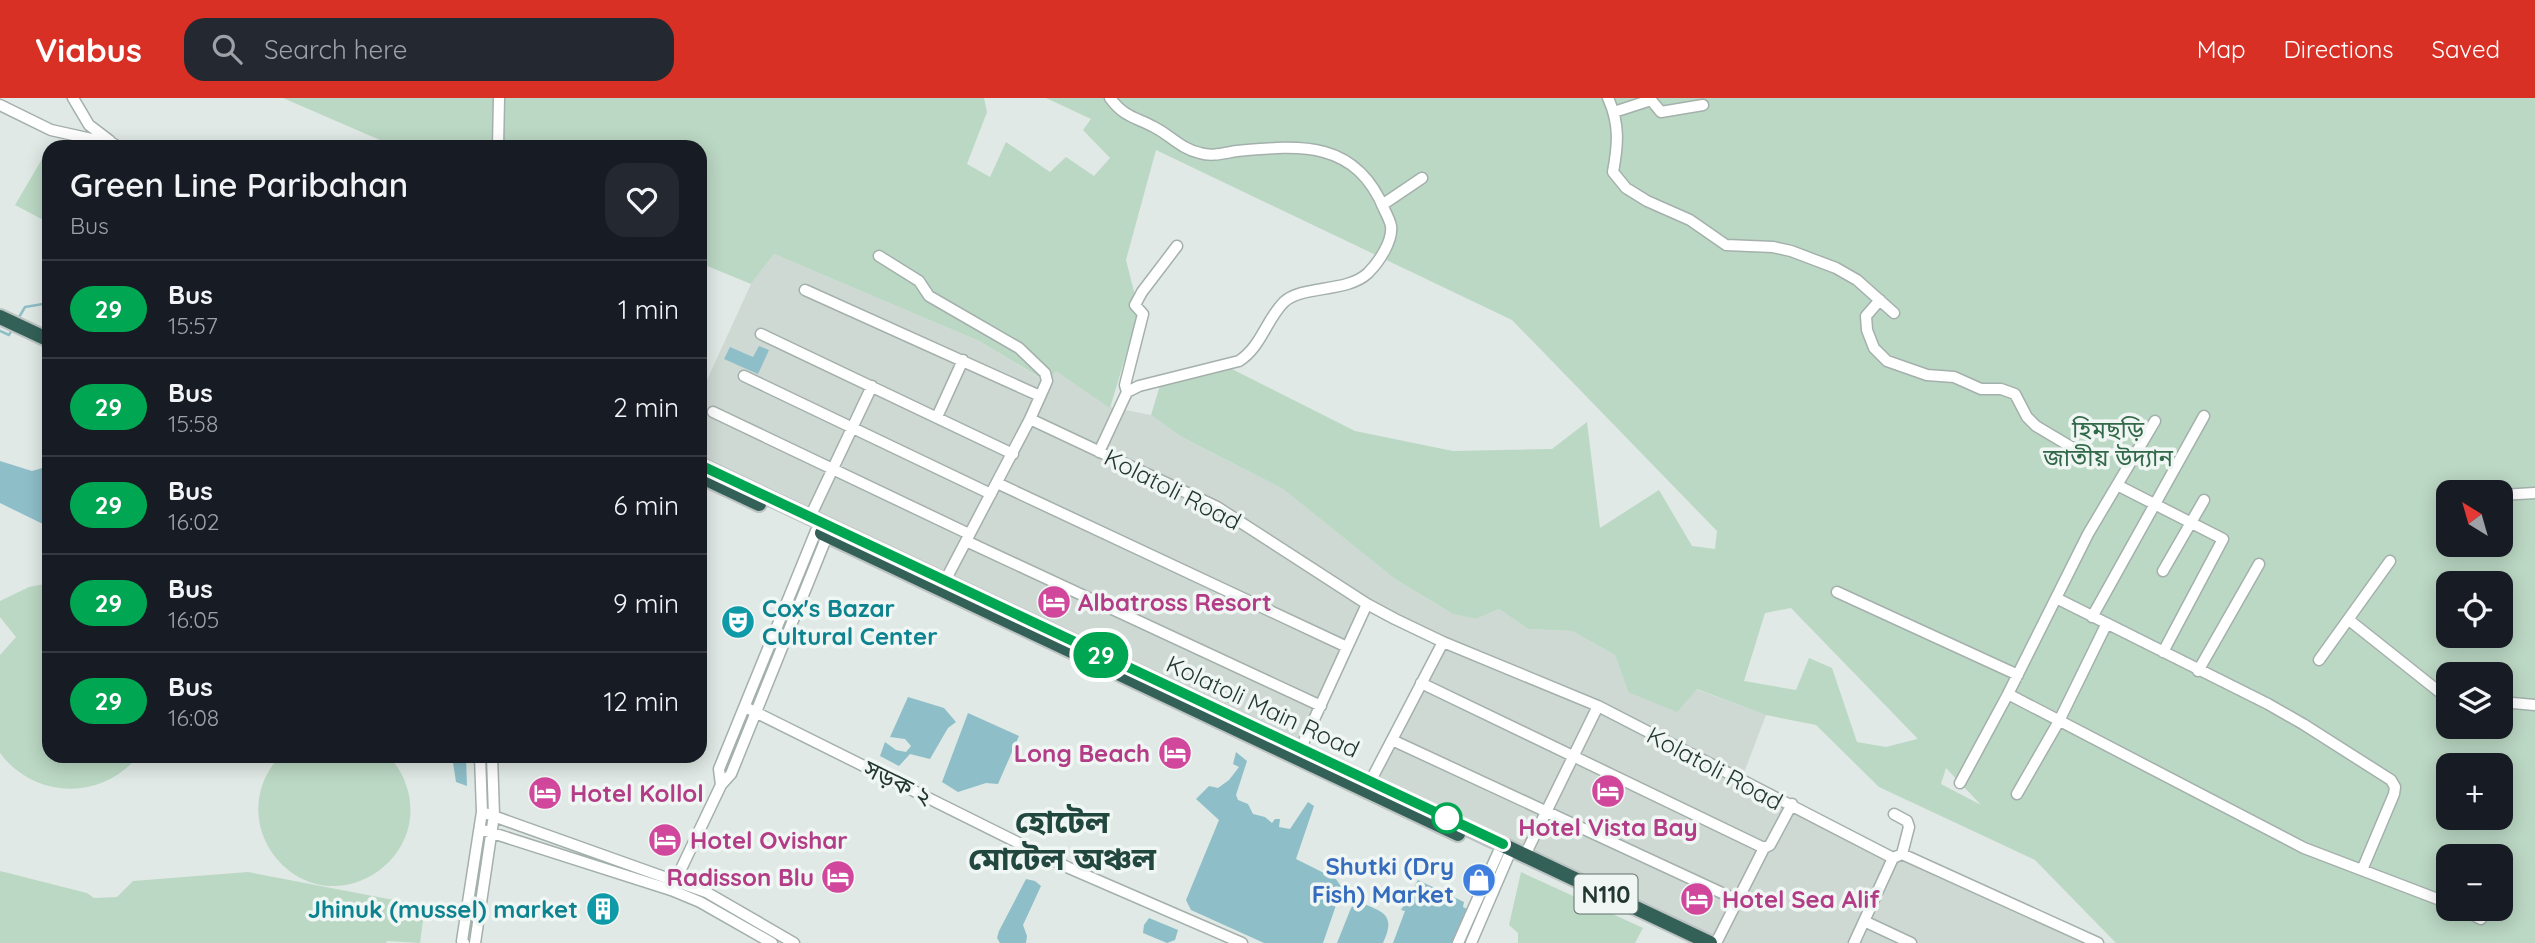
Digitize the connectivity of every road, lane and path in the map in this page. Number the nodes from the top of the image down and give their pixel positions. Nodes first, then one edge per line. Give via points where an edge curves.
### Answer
1 (73, 98) edge
2 (499, 98) edge
3 (1110, 98) edge
4 (1608, 98) edge
5 (0, 105) edge
6 (1703, 105) dead end
7 (1614, 112) junction
8 (92, 140) edge
9 (108, 140) edge
10 (498, 140) edge
11 (1422, 178) dead end
12 (1382, 205) junction
13 (1177, 246) dead end
14 (879, 256) dead end
15 (805, 290) dead end
16 (1880, 300) junction
17 (1894, 313) dead end
18 (5, 319) edge
19 (761, 334) dead end
20 (42, 337) edge
21 (963, 360) junction
22 (744, 376) dead end
23 (872, 386) junction
24 (1127, 392) junction
25 (1040, 396) junction
26 (713, 412) dead end
27 (2204, 416) dead end
28 (937, 417) junction
29 (1030, 419) junction
30 (2155, 421) dead end
31 (853, 428) junction
32 (1100, 452) junction
33 (1013, 454) junction
34 (2083, 454) dead end
35 (707, 469) edge
36 (833, 470) junction
37 (707, 479) edge
38 (997, 484) junction
39 (2117, 485) junction
40 (2535, 493) edge
41 (991, 494) junction
42 (2513, 494) edge
43 (2204, 500) dead end
44 (2155, 503) junction
45 (2190, 522) junction
46 (818, 528) junction
47 (968, 537) junction
48 (2390, 561) dead end
49 (2259, 564) dead end
50 (2163, 571) dead end
51 (945, 581) junction
52 (1836, 592) dead end
53 (2056, 598) junction
54 (1367, 604) junction
55 (2092, 617) junction
56 (2349, 620) junction
57 (779, 621) junction
58 (2106, 625) junction
59 (790, 626) junction
60 (1443, 642) junction
61 (1347, 647) junction
62 (2162, 652) junction
63 (2319, 660) dead end
64 (2198, 671) junction
65 (2018, 675) junction
66 (1421, 683) junction
67 (2436, 689) edge
68 (2008, 694) junction
69 (2513, 703) edge
70 (2535, 705) edge
71 (1321, 706) junction
72 (1598, 706) junction
73 (745, 707) junction
74 (757, 712) junction
75 (2059, 721) junction
76 (1392, 740) junction
77 (1300, 750) junction
78 (1573, 756) junction
79 (480, 763) edge
80 (492, 763) edge
81 (1329, 769) junction
82 (1370, 782) junction
83 (1960, 783) dead end
84 (721, 785) junction
85 (2017, 794) dead end
86 (1792, 804) junction
87 (482, 812) junction
88 (1546, 812) junction
89 (1894, 814) dead end
90 (494, 816) junction
91 (480, 829) junction
92 (491, 831) junction
93 (1763, 848) junction
94 (1503, 851) junction
95 (1525, 855) junction
96 (1898, 856) junction
97 (2362, 870) junction
98 (673, 885) junction
99 (2436, 898) edge
100 (1737, 901) junction
101 (1864, 921) junction
102 (774, 940) edge
103 (464, 943) edge
104 (475, 943) edge
105 (793, 943) edge
106 (1242, 943) edge
107 (1458, 943) edge
108 (1471, 943) edge
109 (1691, 943) edge
110 (1710, 943) edge
111 (1716, 943) edge
112 (1854, 943) edge
113 (1911, 943) edge
114 (2097, 943) edge

1 - 9 street via 89,125
2 - 10 street
3 - 12 street via 1130,117 1196,153 1309,148 1340,156 1366,178
4 - 7 street
5 - 8 street via 51,130
6 - 7 street via 1661,112 1651,100
7 - 16 street via 1618,146 1613,172 1626,188 1690,220 1726,245 1773,247 1817,259 1857,280
11 - 12 street
12 - 24 street via 1391,226 1388,242 1367,274 1283,302 1250,354 1239,361
13 - 24 street via 1135,305 1143,314
14 - 25 street via 919,281 929,296 1019,348 1045,373 1047,381
15 - 21 street
16 - 17 street
16 - 34 street via 1866,316 1867,330 1874,348 1887,361 1927,375 1954,377 1981,389 2001,388 2015,394 2036,426
18 - 20 highway
19 - 23 street
21 - 25 street
21 - 28 street
22 - 31 street
23 - 28 street
23 - 31 street
24 - 32 street
25 - 29 street
26 - 36 street
27 - 44 street
28 - 33 street
29 - 32 street, Kolatoli Road
29 - 33 street
30 - 39 street
31 - 36 street
31 - 41 street
32 - 54 street, Kolatoli Road via 1217,507
33 - 38 street
35 - 46 highway, Kolatoli Main Road / N110
36 - 46 street
36 - 47 street
37 - 46 highway, Kolatoli Main Road / N110
38 - 41 street
38 - 61 street
39 - 44 street
39 - 53 street
40 - 42 street
41 - 47 street
43 - 45 street
44 - 45 street
44 - 55 street
45 - 50 street
45 - 62 street via 2223,539
46 - 51 highway, Kolatoli Main Road / N110
46 - 57 street
46 - 59 street
46 - 81 highway, Kolatoli Main Road / N110
47 - 51 street
47 - 71 street
48 - 56 street
49 - 64 street
51 - 77 highway, Kolatoli Main Road / N110
52 - 65 street
53 - 55 street
53 - 65 street
54 - 60 street, Kolatoli Road
54 - 61 street
55 - 58 street
56 - 63 street
56 - 67 street
57 - 59 street
57 - 73 street
58 - 62 street
58 - 75 street
59 - 74 street
60 - 66 street
60 - 72 street, Kolatoli Road
61 - 71 street
62 - 64 street
64 - 97 street via 2303,724 2391,780 2394,794
65 - 68 street
66 - 76 street
66 - 78 street, Kolatoli Road
68 - 75 street
68 - 83 street
69 - 70 street
71 - 77 street
72 - 78 street
72 - 86 street, Kolatoli Road
73 - 74 street, সড়ক ২
73 - 84 street via 719,769
74 - 84 street via 732,774
74 - 106 street, সড়ক ২ via 1069,868
75 - 85 street
75 - 97 street via 2283,838
76 - 82 street
76 - 88 street
77 - 81 highway, Kolatoli Main Road / N110
78 - 88 street
78 - 93 street, Kolatoli Road
79 - 87 street
80 - 90 street
81 - 82 highway, Kolatoli Main Road / N110
81 - 94 highway, Kolatoli Main Road / N110
82 - 94 highway, Kolatoli Main Road / N110
84 - 98 street
86 - 93 street, Kolatoli Road via 1770,845
86 - 96 street
87 - 90 street
87 - 91 street
88 - 95 street
88 - 100 street
89 - 96 street via 1909,827
90 - 92 street
90 - 98 street
91 - 92 street
91 - 103 street
92 - 98 street
92 - 104 street
93 - 100 street, Kolatoli Road
94 - 95 highway, N110
94 - 107 street
94 - 108 street
94 - 109 highway, N110
95 - 110 highway, N110
96 - 101 street
96 - 114 street
97 - 99 street
98 - 102 street via 706,891
100 - 111 street, Kolatoli Road
101 - 112 street
101 - 113 street
102 - 105 street

